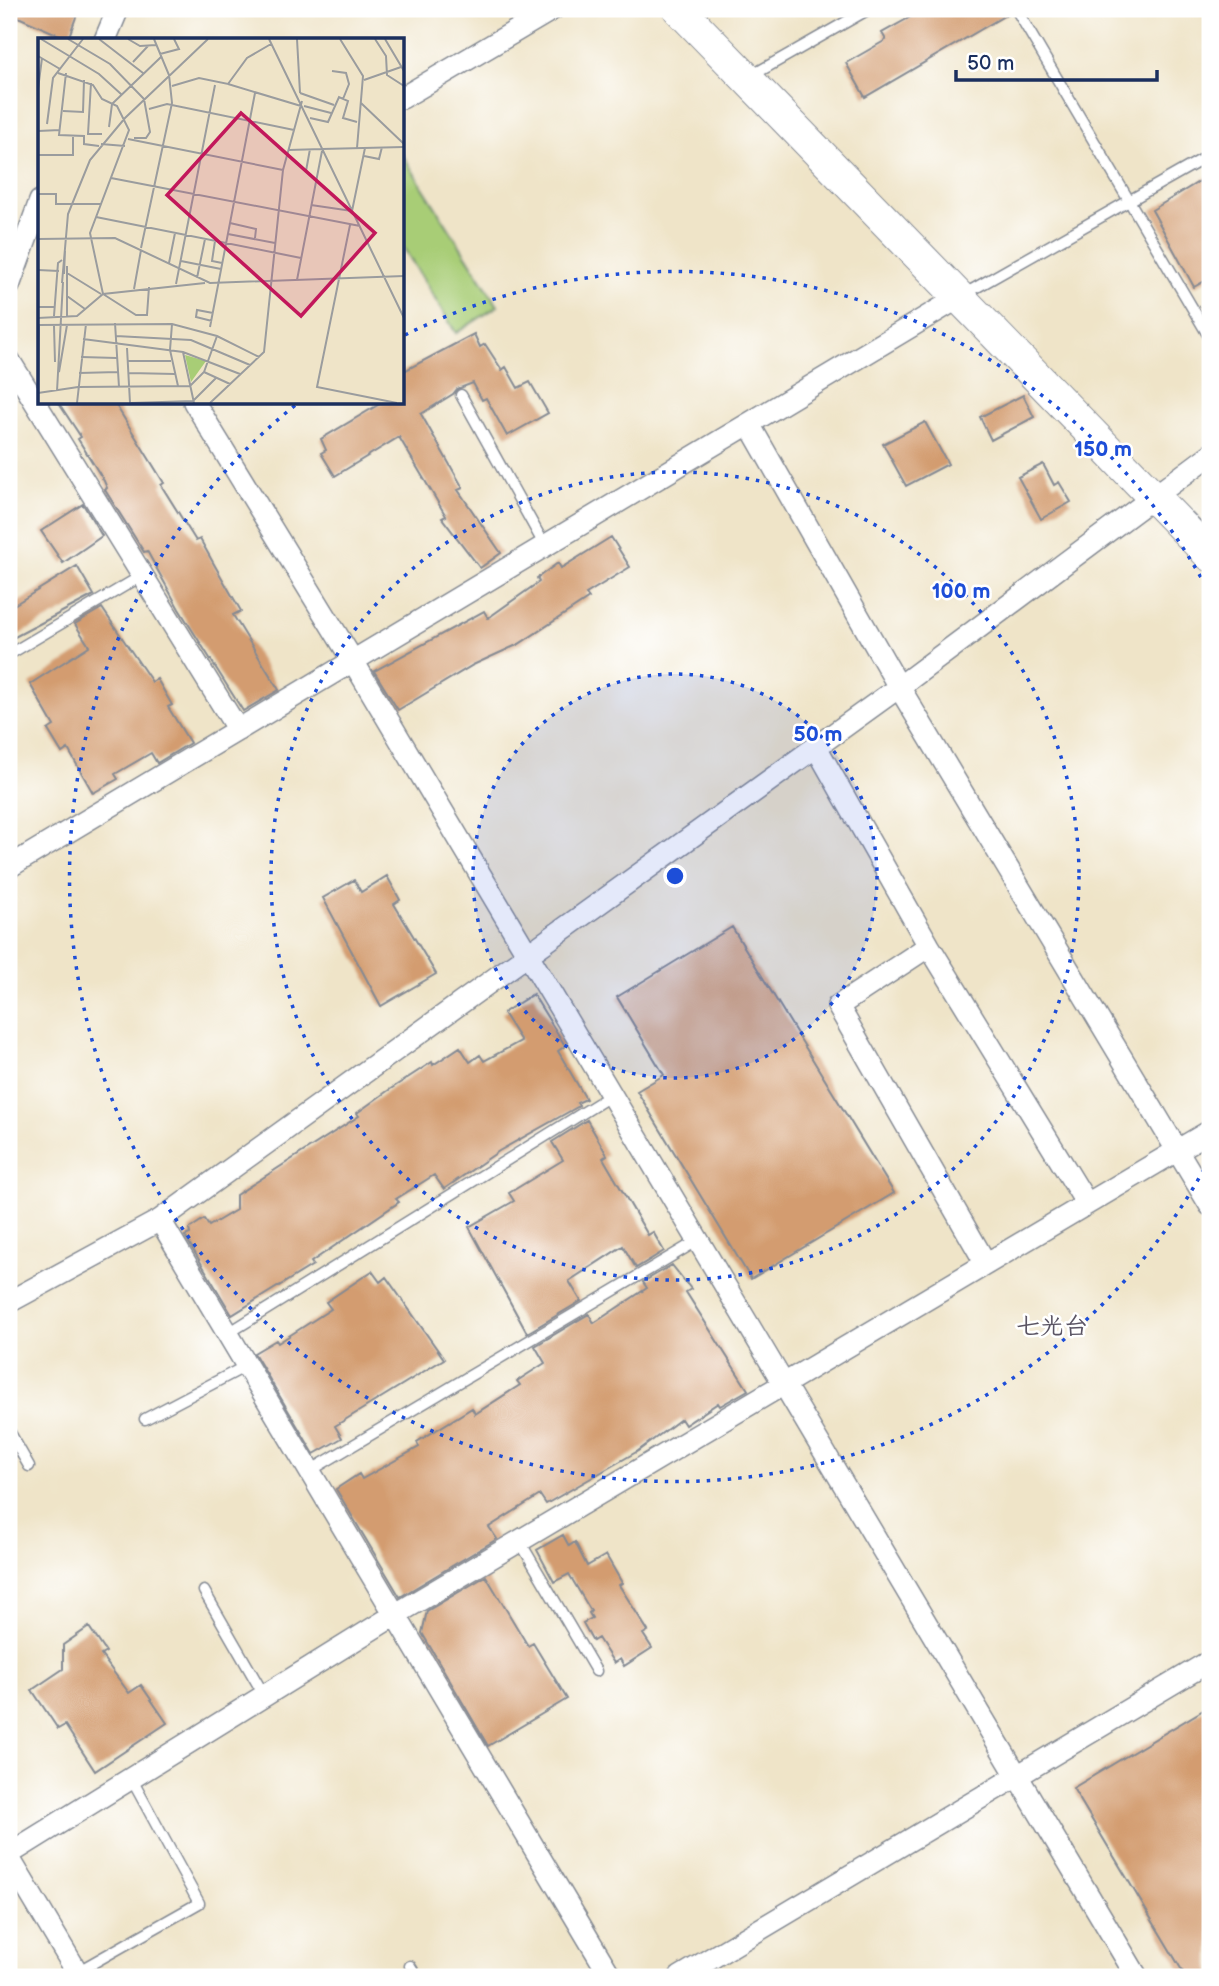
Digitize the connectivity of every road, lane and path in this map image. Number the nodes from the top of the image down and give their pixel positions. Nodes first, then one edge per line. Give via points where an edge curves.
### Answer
1 (118, 9) edge
2 (553, 9) edge
3 (679, 9) edge
4 (869, 9) edge
5 (1016, 9) edge
6 (106, 38) edge
7 (747, 79) junction
8 (404, 97) edge
9 (1210, 155) edge
10 (1130, 202) junction
11 (38, 206) edge
12 (9, 286) edge
13 (960, 297) junction
14 (1210, 338) edge
15 (9, 360) edge
16 (461, 395) dead end
17 (195, 404) edge
18 (749, 424) junction
19 (1210, 455) edge
20 (1154, 497) junction
21 (545, 546) junction
22 (1210, 555) edge
23 (143, 575) junction
24 (13, 652) dead end
25 (353, 661) junction
26 (899, 687) junction
27 (238, 730) junction
28 (816, 747) junction
29 (9, 867) edge
30 (929, 946) junction
31 (527, 957) junction
32 (610, 1096) junction
33 (1210, 1131) edge
34 (1178, 1151) junction
35 (1087, 1204) junction
36 (1210, 1205) edge
37 (160, 1220) junction
38 (697, 1241) junction
39 (986, 1264) junction
40 (9, 1302) edge
41 (227, 1334) junction
42 (246, 1366) junction
43 (783, 1384) junction
44 (145, 1419) dead end
45 (9, 1431) edge
46 (29, 1466) dead end
47 (308, 1472) junction
48 (520, 1540) junction
49 (204, 1591) dead end
50 (393, 1616) junction
51 (1210, 1661) edge
52 (596, 1671) dead end
53 (264, 1695) junction
54 (1019, 1776) junction
55 (131, 1778) junction
56 (9, 1856) edge
57 (410, 1966) dead end
58 (79, 1975) edge
59 (417, 1977) edge
60 (611, 1977) edge
61 (680, 1977) edge
62 (1137, 1977) edge

1 - 6 street
2 - 8 street
3 - 7 street
4 - 7 lane
5 - 10 lane
7 - 13 street
9 - 10 lane
10 - 13 lane
10 - 14 lane
11 - 12 street
13 - 18 street
13 - 20 street
15 - 23 street
16 - 21 lane
17 - 25 street
18 - 21 street
18 - 26 street
19 - 20 street
20 - 22 street
20 - 26 street
21 - 25 street
23 - 24 lane
23 - 27 street
25 - 27 street
25 - 31 street
26 - 28 street
26 - 34 street
27 - 29 street
28 - 30 street
28 - 31 street
30 - 35 street
30 - 39 street via 838,1006
31 - 32 street
31 - 37 street
32 - 38 street
32 - 41 lane
33 - 34 street
34 - 35 street
34 - 36 street
35 - 39 street
37 - 40 street
37 - 41 street
38 - 43 street
38 - 47 lane
39 - 43 street
41 - 42 street
42 - 44 lane
42 - 47 street
43 - 48 street
43 - 54 street
45 - 46 lane
47 - 50 street
48 - 50 street
48 - 52 lane
49 - 53 lane
50 - 53 street
50 - 60 street
51 - 54 street
53 - 55 street
54 - 61 street
54 - 62 street
55 - 56 street
55 - 58 lane via 199,1903
56 - 58 street
57 - 59 lane

